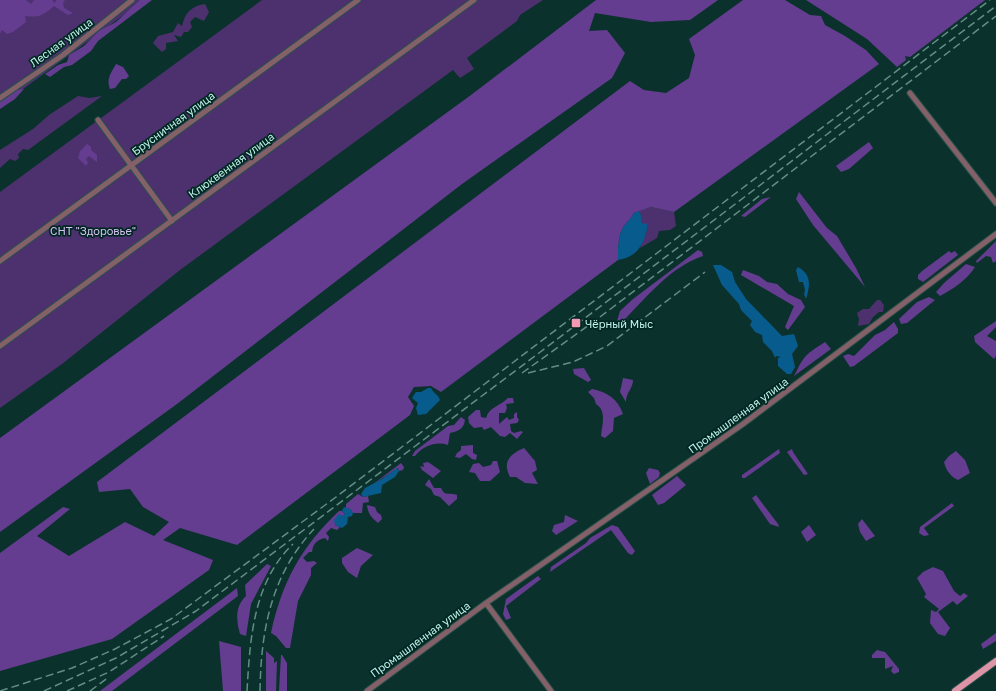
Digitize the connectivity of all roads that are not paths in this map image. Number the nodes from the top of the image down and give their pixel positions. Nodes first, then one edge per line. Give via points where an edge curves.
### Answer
1 (132, 0) edge
2 (358, 0) edge
3 (474, 0) edge
4 (910, 93) dead end
5 (0, 98) edge
6 (98, 120) dead end
7 (132, 166) junction
8 (996, 203) edge
9 (172, 221) junction
10 (996, 234) edge
11 (0, 261) edge
12 (0, 346) edge
13 (486, 603) junction
14 (996, 661) edge
15 (367, 691) edge
16 (551, 691) edge
17 (955, 691) edge

1 - 5 street, Лесная улица via 63,55
2 - 7 street, Брусничная улица
3 - 9 street, Клюквенная улица
4 - 8 street
6 - 7 street
7 - 9 street
7 - 11 street, Брусничная улица
9 - 12 street, Клюквенная улица
10 - 13 street, Промышленная улица via 743,424
13 - 15 street, Промышленная улица
13 - 16 street, Промышленная улица
14 - 17 main road

